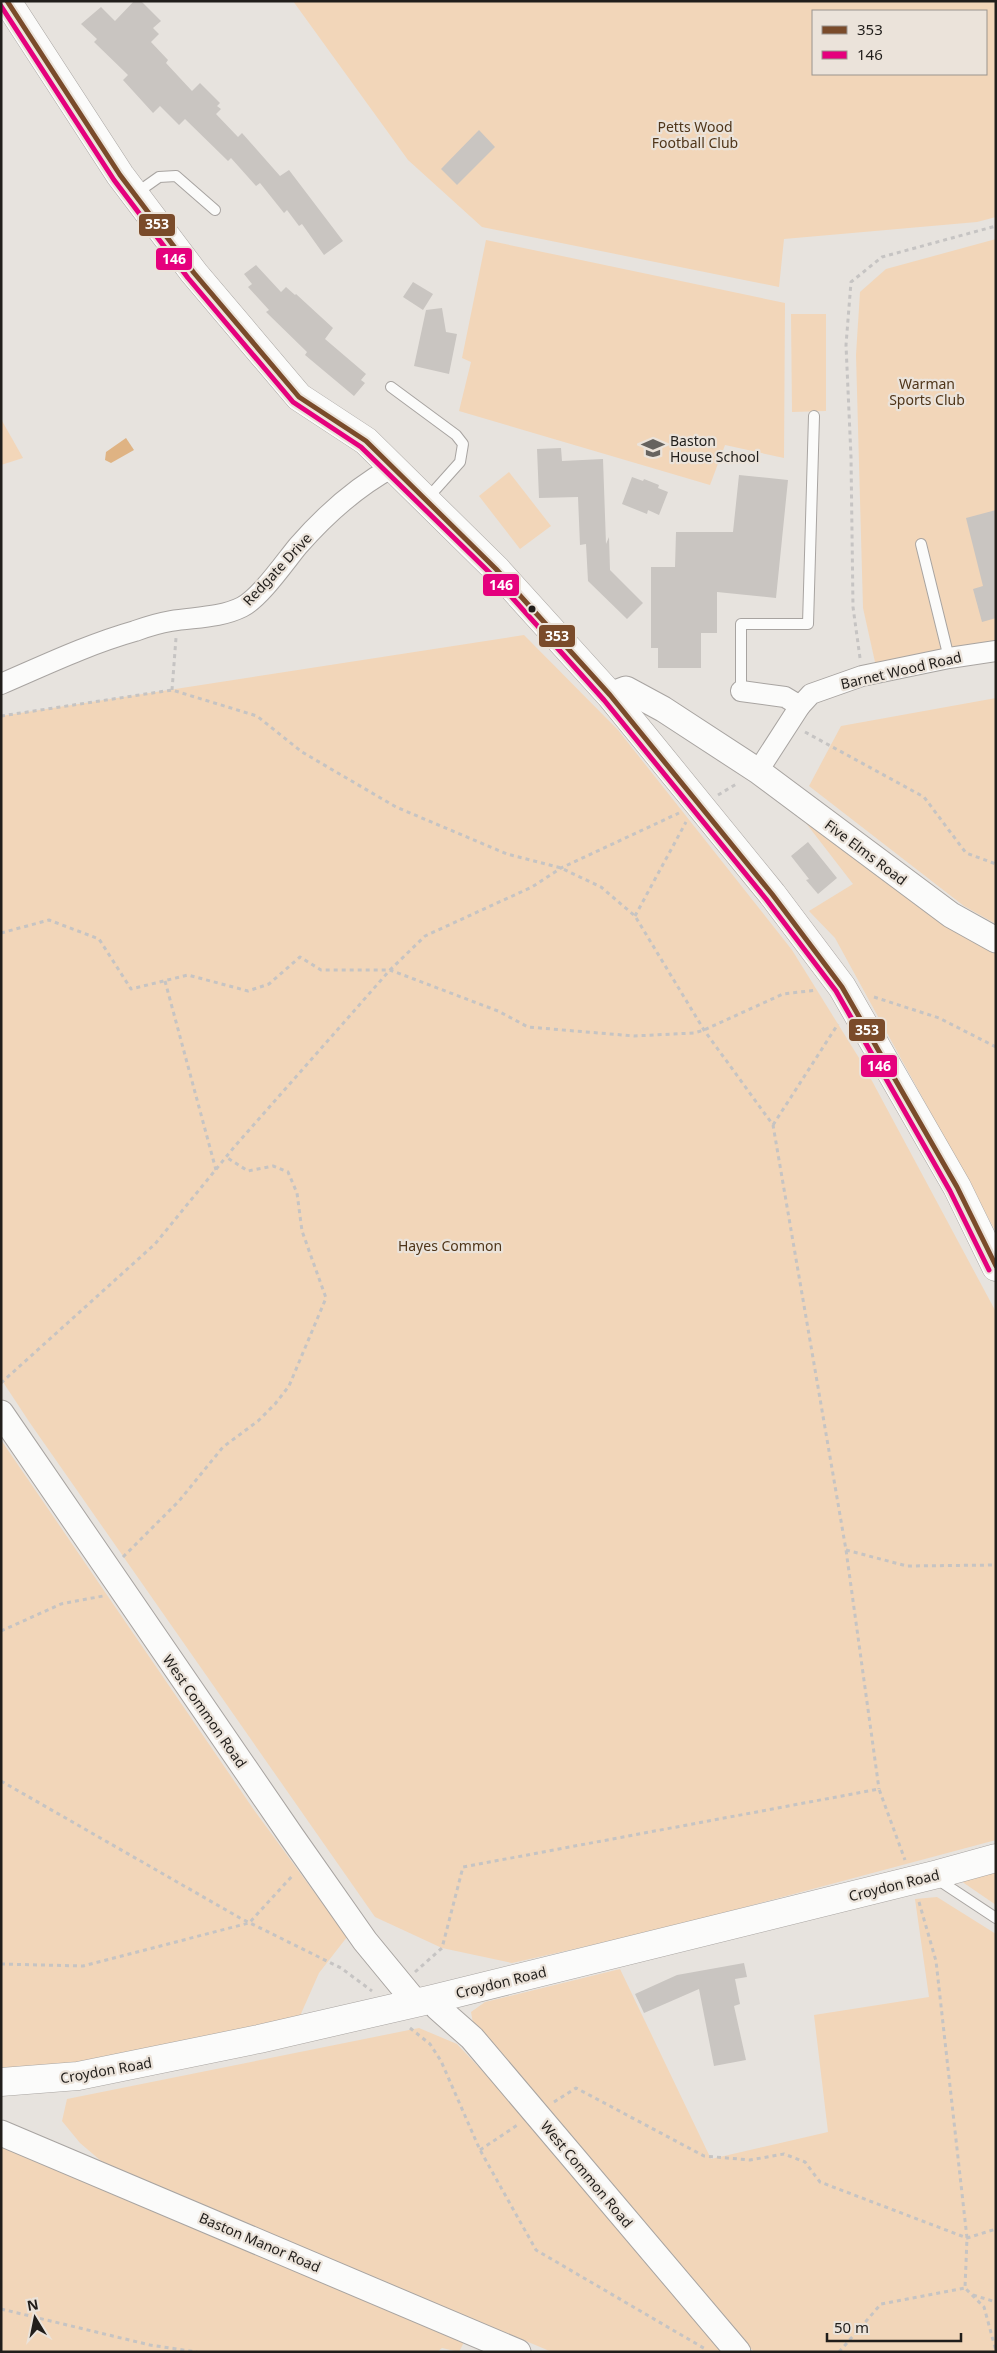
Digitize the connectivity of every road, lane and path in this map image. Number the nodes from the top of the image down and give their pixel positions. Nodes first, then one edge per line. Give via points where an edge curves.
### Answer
1 (6, 1) edge
2 (134, 195) junction
3 (214, 210) dead end
4 (996, 226) edge
5 (391, 387) dead end
6 (814, 416) dead end
7 (393, 467) junction
8 (426, 501) junction
9 (921, 544) dead end
10 (177, 620) junction
11 (996, 651) edge
12 (949, 658) junction
13 (862, 676) junction
14 (1, 684) edge
15 (172, 690) junction
16 (741, 691) joint
17 (610, 695) junction
18 (800, 706) junction
19 (1, 716) edge
20 (789, 723) junction
21 (758, 771) junction
22 (670, 816) dead end
23 (688, 817) dead end
24 (996, 864) edge
25 (561, 868) junction
26 (635, 916) junction
27 (1, 933) edge
28 (996, 940) edge
29 (390, 970) junction
30 (165, 981) junction
31 (847, 995) junction
32 (704, 1030) junction
33 (996, 1047) edge
34 (773, 1125) junction
35 (226, 1157) junction
36 (216, 1170) junction
37 (996, 1267) edge
38 (1, 1383) edge
39 (1, 1413) edge
40 (846, 1550) junction
41 (996, 1565) edge
42 (108, 1572) junction
43 (1, 1631) edge
44 (1, 1782) edge
45 (879, 1789) junction
46 (996, 1858) edge
47 (308, 1859) junction
48 (925, 1877) junction
49 (996, 1918) edge
50 (249, 1923) junction
51 (1, 1964) edge
52 (412, 1998) junction
53 (1, 2082) edge
54 (536, 2114) junction
55 (1, 2133) edge
56 (480, 2150) junction
57 (996, 2229) edge
58 (967, 2238) junction
59 (965, 2288) junction
60 (972, 2294) junction
61 (996, 2302) edge
62 (1, 2309) edge
63 (996, 2351) edge
64 (197, 2352) edge
65 (518, 2352) edge
66 (710, 2352) edge
67 (738, 2352) edge
68 (839, 2352) edge

1 - 2 main road
2 - 3 lane via 159,178 176,176
2 - 7 main road via 194,274 299,397 366,441
4 - 13 path via 882,257 851,282 846,345 853,608
5 - 8 lane via 456,434 463,444 460,462
6 - 16 lane via 808,624 741,624
7 - 8 main road
7 - 10 street, Redgate Drive via 338,504 243,607 220,615
8 - 17 main road via 496,569
9 - 12 lane
10 - 14 street, Redgate Drive via 133,631
10 - 15 path
11 - 12 street, Barnet Wood Road
12 - 13 street, Barnet Wood Road
13 - 18 street, Barnet Wood Road via 811,694
15 - 19 path
15 - 25 path via 257,716 302,752 396,808 507,854
16 - 18 street via 785,697
17 - 21 street, Five Elms Road via 626,689 663,709
17 - 31 main road via 743,857
18 - 20 street, Barnet Wood Road
20 - 21 street, Barnet Wood Road
20 - 24 path via 924,797 966,853
21 - 28 street, Five Elms Road via 951,915
22 - 25 path
23 - 26 path
25 - 26 path via 601,887
25 - 29 path via 532,887 425,936
26 - 32 path
27 - 30 path via 49,920 99,939 131,989
29 - 30 path via 321,970 300,957 269,984 248,991 188,975
29 - 32 path via 498,1011 528,1026 634,1036
29 - 35 path
30 - 36 path
31 - 32 path via 783,994
31 - 33 path via 939,1018
31 - 34 path
31 - 37 main road via 957,1187
32 - 34 path
34 - 40 path
35 - 36 path
35 - 42 path via 248,1171 273,1166 288,1172 297,1193 302,1231 326,1298 288,1386 275,1404 223,1447 179,1501
36 - 38 path via 155,1244
39 - 42 street, West Common Road
40 - 41 path via 908,1566
40 - 45 path
42 - 43 path via 103,1597 61,1604
42 - 47 street, West Common Road
44 - 50 path
45 - 48 path
45 - 52 path via 463,1867 442,1948
46 - 48 main road, Croydon Road
47 - 50 path
47 - 52 street, West Common Road
48 - 49 lane via 943,1883
48 - 52 main road, Croydon Road
48 - 58 path
50 - 51 path via 83,1966
50 - 52 path
52 - 53 main road, Croydon Road via 259,2039 105,2071 52,2080
52 - 54 street, West Common Road via 438,2008 472,2038
52 - 56 path via 410,2027 430,2044 441,2061
54 - 56 path
54 - 58 path via 576,2088 704,2156 750,2160 784,2154 805,2162 820,2182
54 - 67 street, West Common Road
55 - 65 street, Baston Manor Road
56 - 66 path via 536,2250
57 - 58 path
58 - 59 path
59 - 60 path
59 - 68 path via 881,2304
60 - 61 path
60 - 63 path via 984,2307
62 - 64 path via 150,2345

